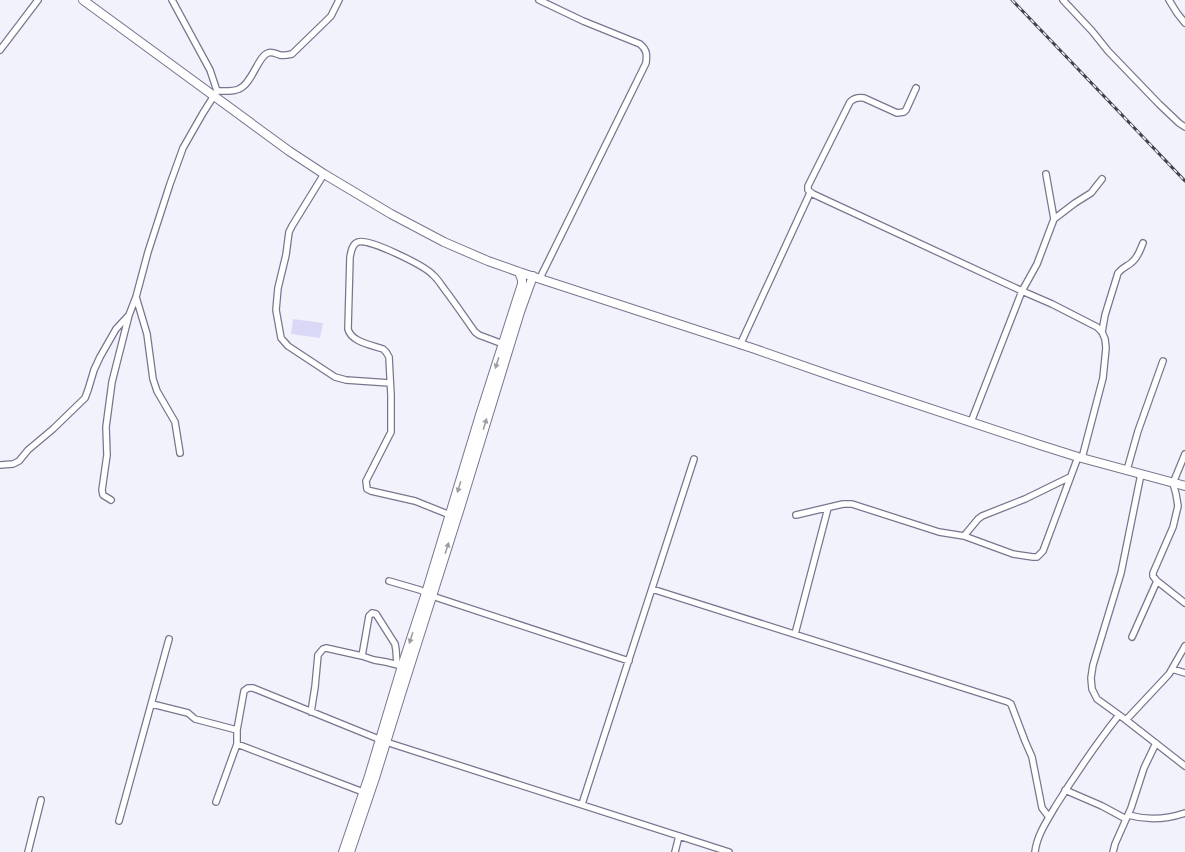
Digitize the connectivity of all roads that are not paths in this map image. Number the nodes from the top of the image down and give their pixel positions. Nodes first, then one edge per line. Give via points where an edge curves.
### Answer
1 (38, 0) edge
2 (84, 0) edge
3 (172, 0) edge
4 (339, 0) edge
5 (539, 0) edge
6 (1063, 0) edge
7 (1169, 0) edge
8 (1185, 23) edge
9 (0, 50) edge
10 (916, 88) dead end
11 (216, 94) junction
12 (1185, 127) edge
13 (324, 174) junction
14 (1046, 174) dead end
15 (1102, 179) dead end
16 (810, 193) junction
17 (1054, 219) junction
18 (1143, 243) dead end
19 (520, 272) junction
20 (536, 277) junction
21 (1022, 291) junction
22 (136, 297) junction
23 (129, 314) junction
24 (1102, 332) junction
25 (503, 344) junction
26 (740, 345) junction
27 (1163, 361) dead end
28 (390, 383) junction
29 (971, 422) junction
30 (180, 453) dead end
31 (1185, 454) edge
32 (1080, 458) junction
33 (694, 459) dead end
34 (0, 465) edge
35 (1128, 470) junction
36 (1141, 474) junction
37 (1070, 477) junction
38 (1173, 483) junction
39 (1185, 486) edge
40 (110, 500) dead end
41 (828, 508) junction
42 (796, 515) dead end
43 (450, 516) junction
44 (964, 536) junction
45 (1156, 581) junction
46 (389, 582) dead end
47 (652, 589) junction
48 (429, 594) junction
49 (1185, 603) edge
50 (795, 634) junction
51 (1132, 637) dead end
52 (169, 639) dead end
53 (1185, 646) edge
54 (362, 656) junction
55 (629, 661) junction
56 (399, 666) junction
57 (1172, 669) junction
58 (1185, 673) edge
59 (152, 704) junction
60 (311, 712) junction
61 (1119, 715) junction
62 (1126, 720) junction
63 (237, 730) junction
64 (383, 740) junction
65 (1156, 743) junction
66 (237, 744) junction
67 (1185, 766) edge
68 (1065, 790) junction
69 (363, 792) junction
70 (42, 800) dead end
71 (216, 802) dead end
72 (582, 804) junction
73 (1185, 813) edge
74 (1049, 817) junction
75 (1127, 817) junction
76 (119, 821) dead end
77 (679, 836) junction
78 (28, 852) edge
79 (343, 852) edge
80 (350, 852) edge
81 (674, 852) edge
82 (728, 852) edge
83 (1035, 852) edge
84 (1113, 852) edge

1 - 9 street
2 - 11 street
3 - 11 street via 210,70
4 - 11 street via 331,16 292,54 266,53 244,87
5 - 20 street via 640,44 646,49 647,55 646,63
6 - 12 street via 1108,51
7 - 8 street
10 - 16 street via 906,110 900,113 864,98 859,97 850,102 808,186
11 - 13 street via 289,151
11 - 22 street via 183,148 148,252
13 - 19 street via 444,242
13 - 28 street via 289,232 276,310 281,338 288,346 335,377
14 - 17 street
15 - 17 street via 1091,193
16 - 21 street
16 - 26 street
17 - 21 street
18 - 24 street via 1136,258 1118,273
19 - 20 street
19 - 25 street via 522,284
20 - 26 street
48 -> 20 street via 460,508 520,312
21 - 24 street via 1097,327
21 - 29 street
22 - 23 street
22 - 30 street via 147,334 153,380 175,422
23 - 34 street via 116,329 100,357 85,398 19,461
23 - 40 street via 112,382 106,427 107,455 102,490 103,495
24 - 32 street via 1106,348 1103,378
25 - 28 street via 475,332 433,275 425,269 390,251 359,241 352,248 350,257 348,330 355,339 386,352
25 -> 43 street
26 - 29 street
27 - 35 street via 1138,431
28 - 43 street via 391,432 366,481 367,489 415,501
29 - 32 street
31 - 38 street
32 - 35 street
32 - 37 street
33 - 47 street
35 - 36 street
36 - 38 street
36 - 61 street via 1120,573 1096,651 1091,678 1092,689 1097,699
37 - 44 street via 982,516
37 - 44 street via 1043,551 1037,557 1013,554
38 - 39 street
38 - 45 street via 1178,506 1173,528 1153,573
41 - 42 street
41 - 44 street via 852,504 939,532
41 - 50 street
43 - 48 street
45 - 49 street
45 - 51 street
46 - 48 street
47 - 50 street
47 - 55 street
48 - 55 street
48 -> 56 street
48 - 64 street
50 - 74 street via 1011,704 1032,757 1042,808
52 - 59 street
53 - 57 street
54 - 56 street
54 - 56 street via 369,616 372,613 376,614 394,644
54 - 60 street via 326,648 320,651
55 - 72 street
56 - 64 street
57 - 58 street
57 - 62 street
59 - 63 street
59 - 76 street
60 - 63 street via 248,688 244,691
60 - 64 street
61 - 62 street
61 - 68 street
62 - 65 street
63 - 66 street
64 - 69 street
64 - 72 street
64 - 80 street via 375,778
65 - 67 street
65 - 75 street via 1144,768
66 - 69 street
66 - 71 street
68 - 74 street
68 - 75 street
69 - 79 street
70 - 78 street
72 - 77 street
73 - 75 street via 1148,818
74 - 83 street
75 - 84 street
77 - 81 street
77 - 82 street

